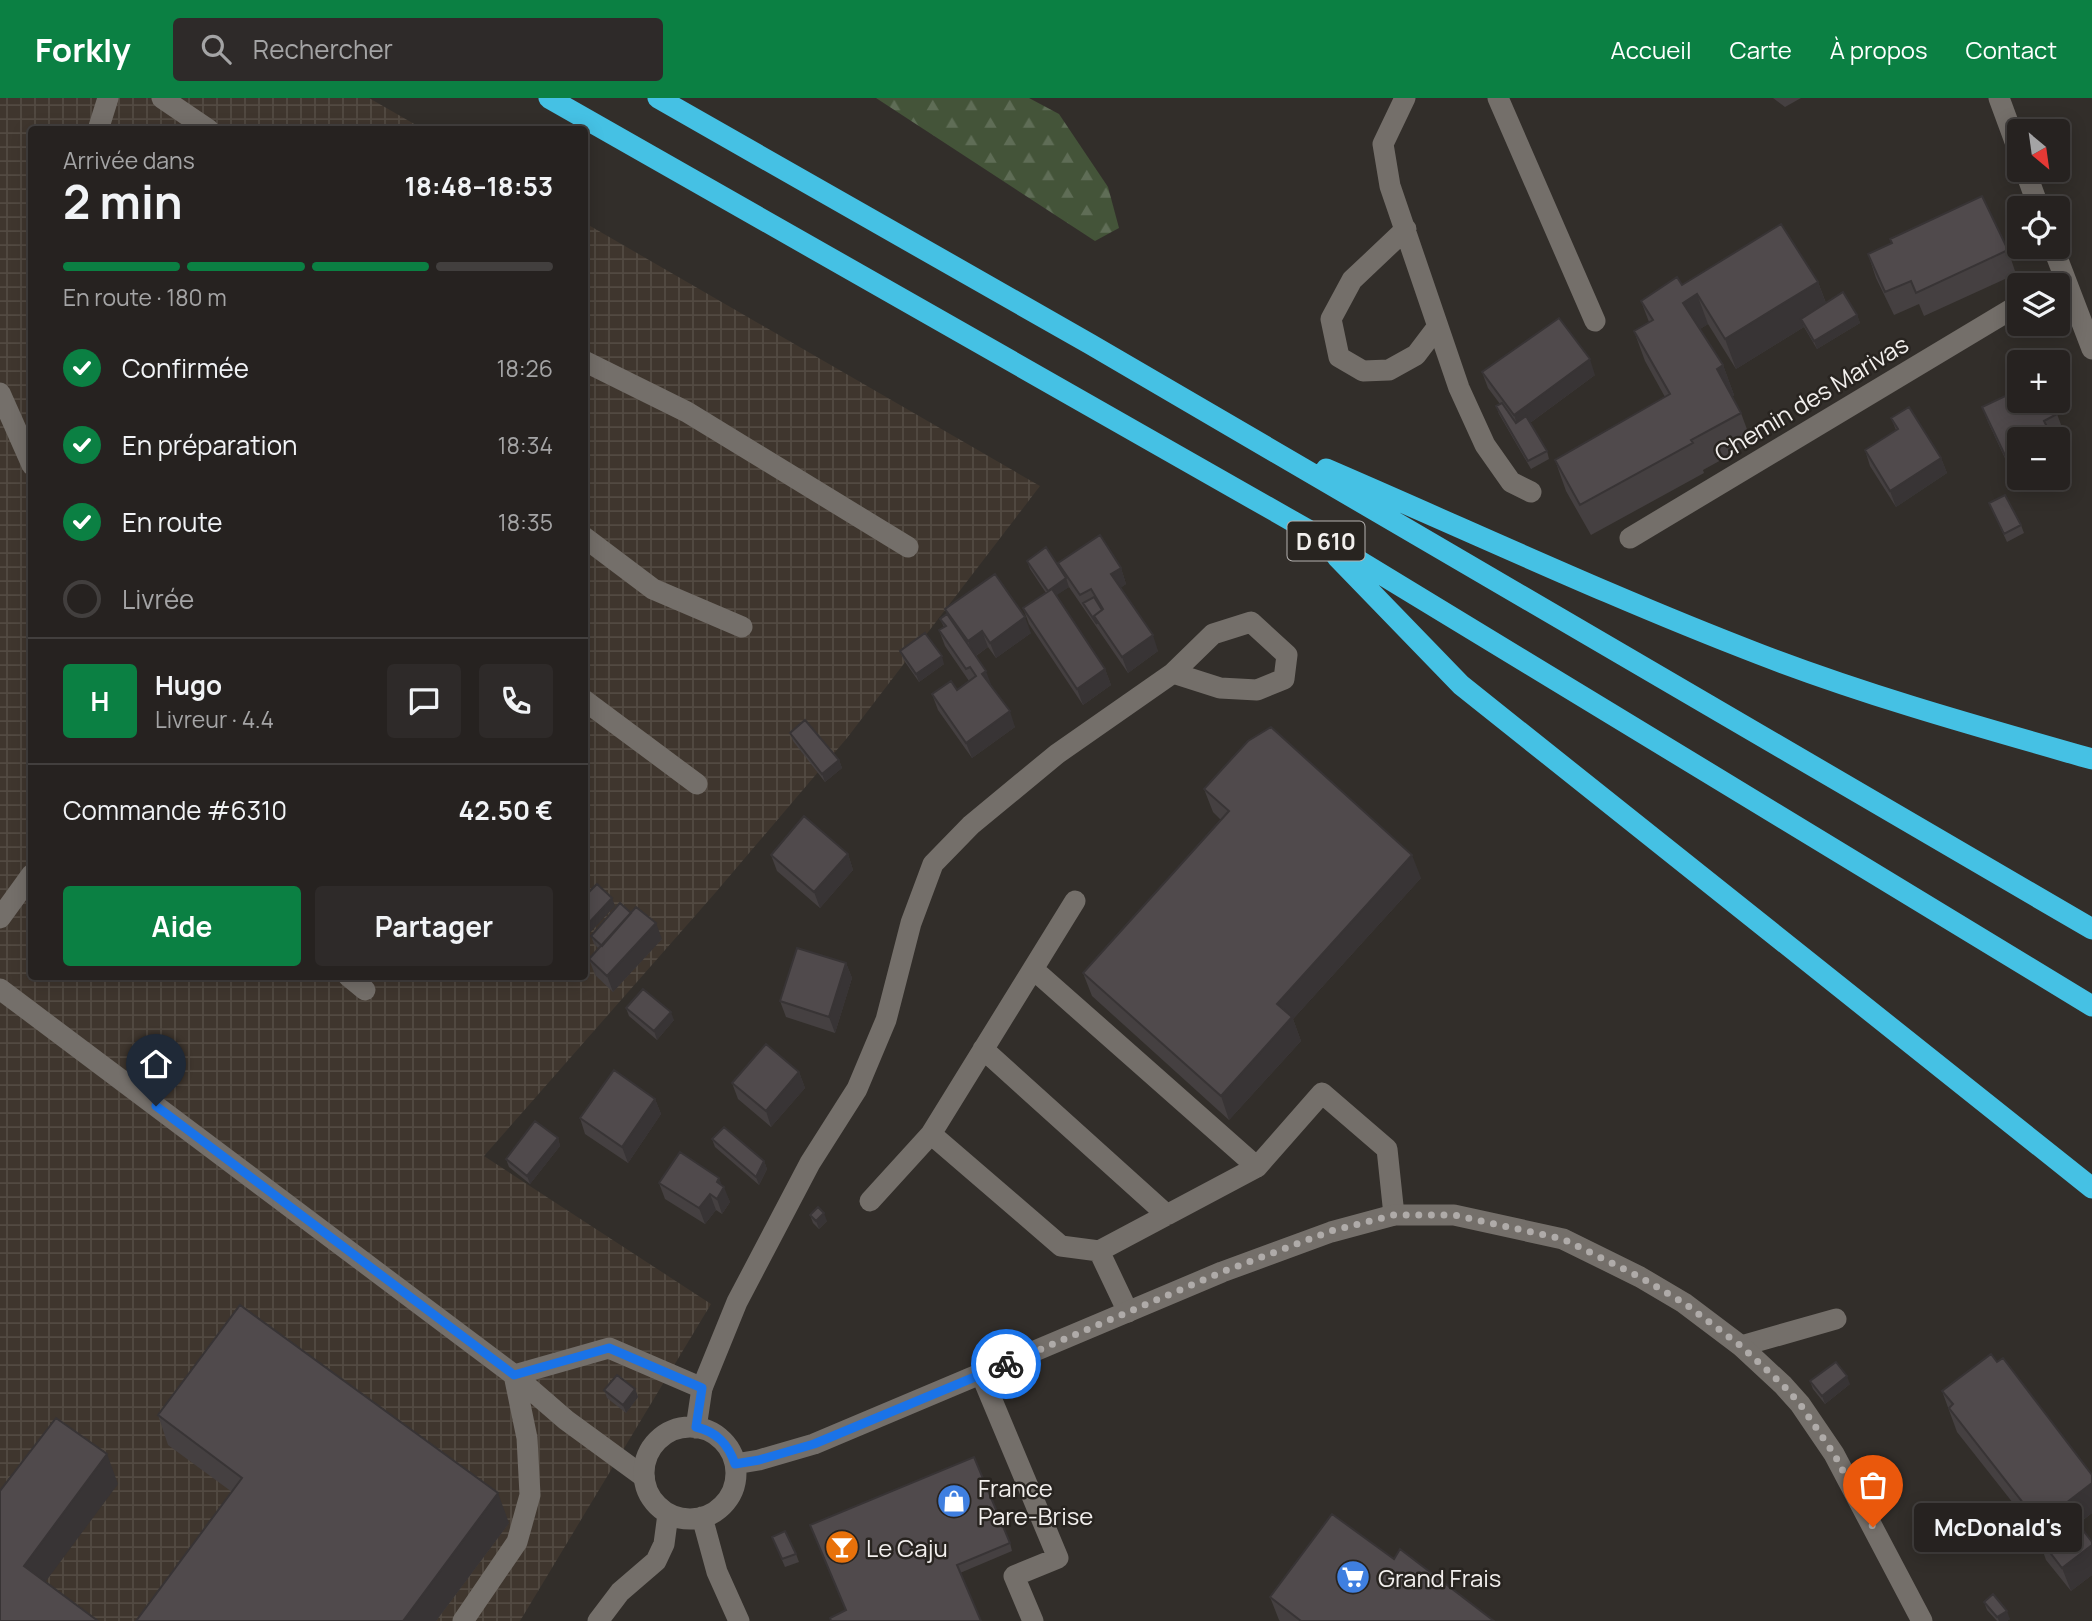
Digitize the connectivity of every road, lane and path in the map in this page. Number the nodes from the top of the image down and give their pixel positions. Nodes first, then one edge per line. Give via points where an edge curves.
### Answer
1 (108, 98) edge
2 (162, 98) edge
3 (549, 98) edge
4 (658, 98) edge
5 (1405, 98) edge
6 (1499, 98) edge
7 (1999, 98) edge
8 (2007, 120) edge
9 (99, 126) edge
10 (203, 126) edge
11 (1406, 229) junction
12 (2070, 305) edge
13 (2007, 312) edge
14 (1595, 321) dead end
15 (1438, 326) junction
16 (2092, 349) edge
17 (588, 363) edge
18 (0, 393) edge
19 (1237, 431) junction
20 (28, 456) edge
21 (1531, 492) dead end
22 (1315, 534) junction
23 (1630, 538) dead end
24 (588, 540) edge
25 (908, 547) dead end
26 (742, 627) dead end
27 (1173, 673) junction
28 (588, 704) edge
29 (2092, 759) edge
30 (696, 785) dead end
31 (28, 878) edge
32 (1075, 901) dead end
33 (2, 907) edge
34 (2092, 929) edge
35 (1033, 969) junction
36 (353, 980) edge
37 (0, 989) edge
38 (365, 990) dead end
39 (2092, 1006) edge
40 (983, 1049) junction
41 (931, 1134) junction
42 (1257, 1167) junction
43 (2092, 1188) edge
44 (870, 1201) dead end
45 (1167, 1215) junction
46 (1394, 1215) junction
47 (1099, 1251) junction
48 (1128, 1312) junction
49 (1836, 1319) dead end
50 (1741, 1346) junction
51 (981, 1374) junction
52 (514, 1375) junction
53 (702, 1388) junction
54 (696, 1427) junction
55 (735, 1464) junction
56 (644, 1477) junction
57 (668, 1514) junction
58 (702, 1517) junction
59 (463, 1621) edge
60 (598, 1621) edge
61 (739, 1621) edge
62 (1033, 1621) edge
63 (1922, 1621) edge

1 - 9 street
2 - 10 street
3 - 22 highway, D 610
4 - 19 highway, D 610
5 - 11 street via 1383,144 1390,186
6 - 14 street
7 - 8 street
11 - 15 street
11 - 15 street via 1352,280 1331,319 1339,357 1363,371 1389,370 1416,355
12 - 16 street
13 - 23 street, Chemin des Marivas
15 - 21 street via 1485,445 1511,482
17 - 25 street via 687,412
18 - 20 street
19 - 29 highway via 1760,655 1879,697
19 - 34 highway, D 610
22 - 39 highway, D 610
22 - 43 highway via 1461,685
24 - 26 street via 653,589
27 - 27 street via 1220,688 1257,690 1284,680 1287,655 1251,622 1213,634
27 - 53 street via 1057,754 971,825 933,864 911,923 886,1020 857,1088 810,1163 737,1302
28 - 30 street
31 - 33 street
32 - 35 street
35 - 40 street
35 - 42 street
36 - 38 street
37 - 52 street
40 - 41 street
40 - 45 street
41 - 44 street
41 - 47 street via 1061,1246
42 - 45 street
42 - 46 street via 1322,1093 1387,1149
45 - 47 street
46 - 48 street via 1331,1231
46 - 50 street via 1454,1215 1563,1239 1673,1296
47 - 48 street
48 - 51 street
49 - 50 street
50 - 63 street via 1800,1404 1834,1454
51 - 55 street via 814,1444
51 - 62 street via 1059,1558 1014,1576
52 - 53 street via 609,1348
52 - 56 street
52 - 59 street via 527,1438 530,1494 517,1542
53 - 54 street
54 - 55 street via 717,1436
54 - 56 street via 672,1430 654,1444
55 - 58 street via 734,1484 725,1503
56 - 57 street via 656,1505
57 - 58 street
57 - 60 street via 664,1544 656,1561 620,1592
58 - 61 street via 717,1572

